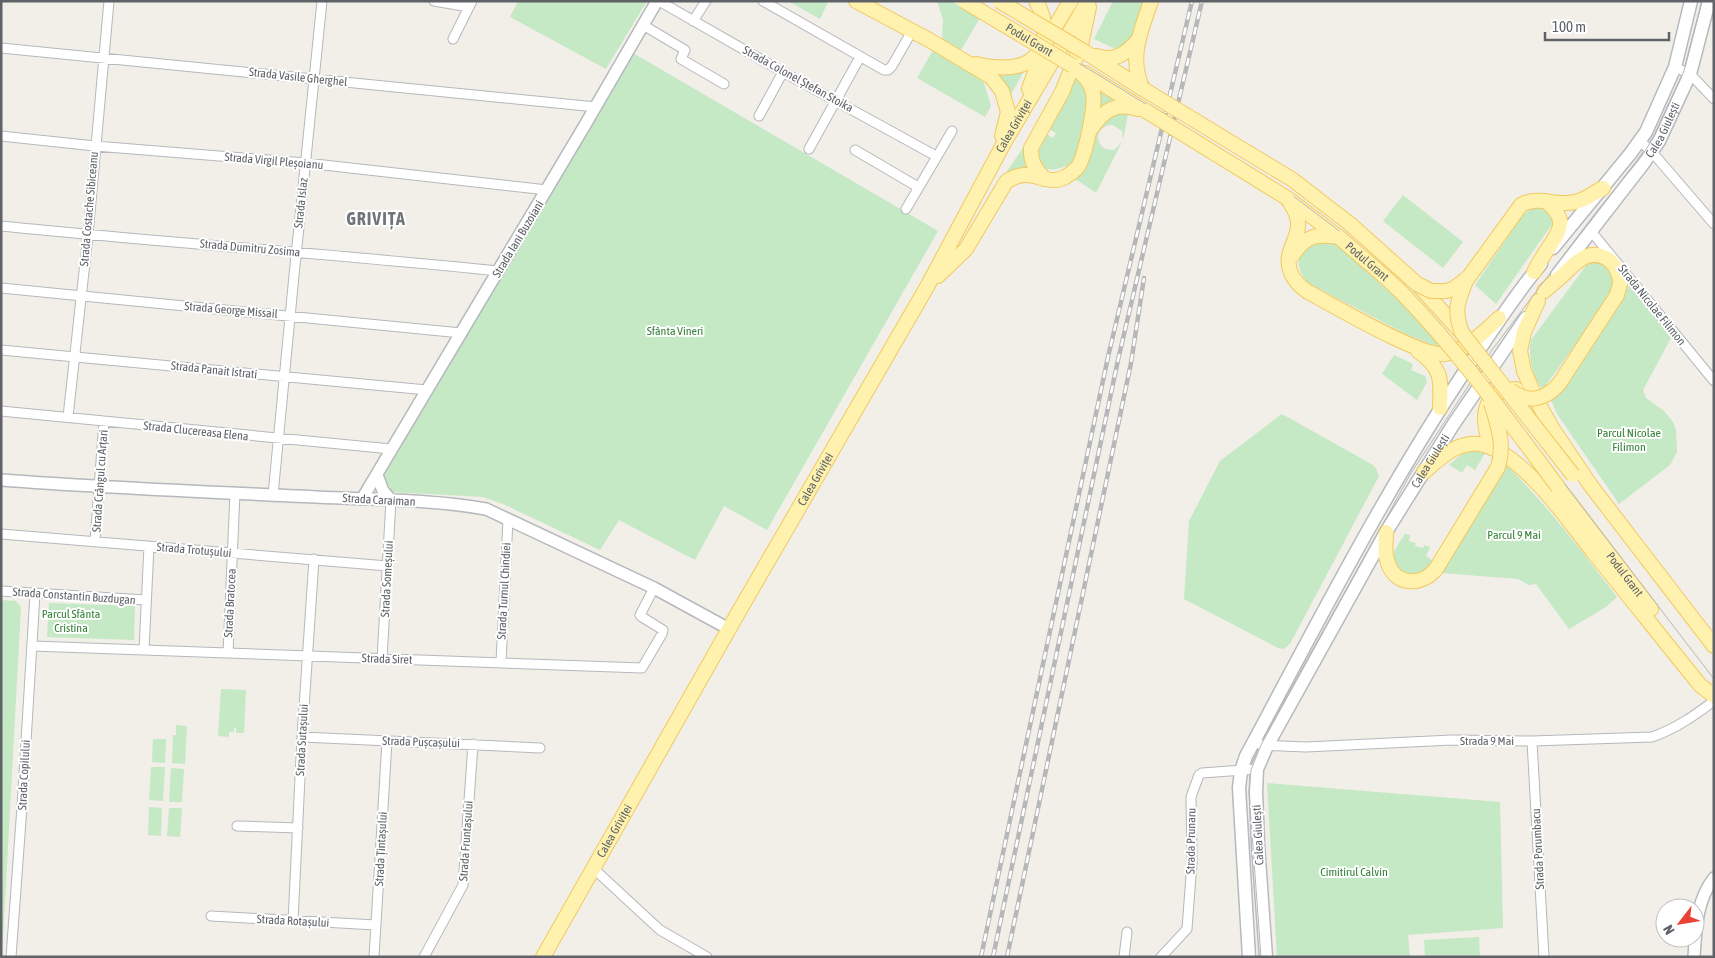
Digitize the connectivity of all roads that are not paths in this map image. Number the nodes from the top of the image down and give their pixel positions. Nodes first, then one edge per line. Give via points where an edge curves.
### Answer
1 (109, 1) edge
2 (322, 1) edge
3 (434, 1) edge
4 (658, 1) edge
5 (706, 1) edge
6 (763, 1) edge
7 (856, 1) edge
8 (964, 1) edge
9 (999, 1) edge
10 (1036, 1) edge
11 (1071, 1) edge
12 (1089, 1) edge
13 (1151, 1) edge
14 (1691, 1) edge
15 (1709, 1) edge
16 (470, 4) edge
17 (693, 21) junction
18 (643, 26) junction
19 (912, 31) junction
20 (453, 39) dead end
21 (1138, 40) junction
22 (1, 48) edge
23 (1041, 52) junction
24 (1085, 52) junction
25 (860, 57) junction
26 (103, 58) junction
27 (968, 63) junction
28 (1073, 66) junction
29 (1675, 67) junction
30 (783, 72) junction
31 (1690, 74) junction
32 (314, 79) junction
33 (724, 84) dead end
34 (1143, 88) junction
35 (1714, 99) edge
36 (836, 100) junction
37 (596, 107) junction
38 (1146, 111) junction
39 (1021, 114) junction
40 (759, 116) dead end
41 (952, 131) dead end
42 (1088, 134) junction
43 (1, 136) edge
44 (1640, 140) junction
45 (95, 146) junction
46 (809, 150) dead end
47 (855, 150) dead end
48 (1652, 152) junction
49 (936, 156) junction
50 (995, 158) junction
51 (306, 163) junction
52 (1045, 179) junction
53 (918, 187) junction
54 (1603, 188) junction
55 (547, 190) junction
56 (1288, 198) junction
57 (1546, 201) junction
58 (906, 208) dead end
59 (1714, 224) edge
60 (1, 226) edge
61 (1590, 230) junction
62 (88, 235) junction
63 (1340, 238) junction
64 (296, 252) junction
65 (1289, 262) junction
66 (498, 271) junction
67 (1534, 272) junction
68 (1468, 278) junction
69 (1417, 284) junction
70 (928, 286) junction
71 (1, 288) edge
72 (81, 296) junction
73 (1541, 296) junction
74 (289, 315) junction
75 (1499, 318) junction
76 (461, 333) junction
77 (1462, 333) junction
78 (1411, 346) junction
79 (1, 350) edge
80 (75, 357) junction
81 (285, 378) junction
82 (1713, 378) edge
83 (1499, 379) junction
84 (427, 390) junction
85 (1532, 390) junction
86 (1488, 393) junction
87 (1440, 408) junction
88 (1, 411) edge
89 (68, 417) junction
90 (104, 421) junction
91 (279, 439) junction
92 (1492, 448) junction
93 (392, 449) junction
94 (1424, 472) junction
95 (376, 474) junction
96 (1, 480) edge
97 (99, 487) junction
98 (235, 493) junction
99 (273, 495) junction
100 (362, 499) junction
101 (391, 500) junction
102 (508, 519) junction
103 (1386, 532) junction
104 (1, 534) edge
105 (95, 541) junction
106 (149, 546) junction
107 (232, 553) junction
108 (314, 559) junction
109 (388, 566) junction
110 (654, 588) junction
111 (1, 591) edge
112 (35, 594) junction
113 (146, 600) junction
114 (729, 629) junction
115 (32, 646) junction
116 (1714, 646) edge
117 (144, 650) junction
118 (228, 653) junction
119 (307, 656) junction
120 (382, 658) junction
121 (1714, 658) edge
122 (501, 662) junction
123 (1714, 695) edge
124 (1714, 701) edge
125 (302, 737) junction
126 (1255, 738) junction
127 (386, 741) junction
128 (1532, 741) junction
129 (473, 744) junction
130 (1267, 746) junction
131 (540, 748) dead end
132 (1256, 769) junction
133 (1241, 770) junction
134 (236, 826) dead end
135 (298, 828) junction
136 (594, 868) junction
137 (1714, 878) edge
138 (211, 916) dead end
139 (293, 921) junction
140 (376, 925) junction
141 (1127, 932) dead end
142 (11, 957) edge
143 (374, 957) edge
144 (424, 957) edge
145 (543, 957) edge
146 (707, 957) edge
147 (1124, 957) edge
148 (1161, 957) edge
149 (1249, 957) edge
150 (1266, 957) edge
151 (1544, 957) edge
152 (1694, 957) edge

1 - 26 street, Strada Costache Sibiceanu
2 - 32 street, Strada Islaz
3 - 16 street
4 - 17 street, Strada Colonel Ștefan Stoika
4 - 18 street, Strada Iani Buzoiani
5 - 17 street
6 - 25 street
7 - 19 main road
8 - 28 main road, Podul Grant, bridge
9 - 24 main road, Podul Grant, bridge
10 - 23 main road via 1045,22
11 - 23 main road
12 - 39 main road, Calea Griviței
12 - 52 main road via 1081,45 1062,92 1031,148 1032,162
13 - 21 main road
14 - 29 main road, Calea Giulești
15 - 31 main road, Calea Giulești
16 - 20 street
17 - 30 street, Strada Colonel Ștefan Stoika
18 - 33 street via 685,50 681,58
18 - 37 street, Strada Iani Buzoiani
19 - 25 street via 888,70
19 - 27 main road
21 - 24 main road via 1116,58
21 - 34 main road via 1136,69
22 - 26 street, Strada Vasile Gherghel
23 - 27 main road via 1028,62 1010,68
23 - 39 main road
24 - 34 main road, Podul Grant
25 - 36 street
26 - 32 street, Strada Vasile Gherghel
26 - 45 street, Strada Costache Sibiceanu
27 - 50 main road via 995,81 1006,104 1008,112
28 - 38 main road, Podul Grant
28 - 42 main road via 1088,80 1093,94
29 - 31 street
29 - 44 main road, Calea Giulești
30 - 36 street, Strada Colonel Ștefan Stoika
30 - 40 street
31 - 35 street
31 - 48 main road, Calea Giulești
32 - 37 street, Strada Vasile Gherghel
32 - 51 street, Strada Islaz
34 - 69 main road, Podul Grant, bridge via 1300,185 1358,230
36 - 46 street
36 - 49 street, Strada Colonel Ștefan Stoika
37 - 55 street, Strada Iani Buzoiani
38 - 42 main road via 1124,106 1108,110
38 - 56 main road, Podul Grant, bridge
39 - 50 main road, Calea Griviței
41 - 49 street
42 - 52 main road via 1077,168 1065,178
43 - 45 street, Strada Virgil Pleșoianu
44 - 48 street
44 - 54 main road, Calea Giulești
45 - 51 street, Strada Virgil Pleșoianu
45 - 62 street, Strada Costache Sibiceanu
47 - 53 street
48 - 59 street
48 - 61 main road, Calea Giulești
49 - 53 street
50 - 70 main road, Calea Griviței
51 - 55 street, Strada Virgil Pleșoianu
51 - 64 street, Strada Islaz
52 - 70 main road via 1026,174 1006,182 966,249
53 - 58 street
54 - 57 main road via 1575,202
54 - 67 main road, Calea Giulești
55 - 66 street, Strada Iani Buzoiani
56 - 63 main road, Podul Grant
56 - 65 main road via 1298,224
57 - 67 main road via 1560,217 1560,228
57 - 68 main road via 1528,201 1516,210
60 - 62 street, Strada Dumitru Zosima
61 - 73 main road, Calea Giulești
61 - 82 street, Strada Nicolae Filimon
62 - 64 street, Strada Dumitru Zosima
62 - 72 street, Strada Costache Sibiceanu
63 - 65 main road via 1324,235 1307,239
63 - 86 main road, Podul Grant, bridge via 1401,292
64 - 66 street, Strada Dumitru Zosima
64 - 74 street, Strada Islaz
65 - 78 main road via 1291,276 1302,288
66 - 76 street, Strada Iani Buzoiani
67 - 75 main road, Calea Giulești
68 - 69 main road, bridge via 1446,291 1431,291
68 - 77 main road, bridge via 1457,306
69 - 77 main road, Podul Grant, bridge
70 - 114 main road, Calea Griviței
71 - 72 street, Strada George Missail
72 - 74 street, Strada George Missail
72 - 80 street, Strada Costache Sibiceanu
73 - 83 main road, bridge via 1579,259 1592,255 1604,257 1618,273 1617,295 1551,392 1538,399 1524,398
73 - 85 main road via 1524,332 1520,351
73 - 94 main road, Calea Giulești
74 - 76 street, Strada George Missail
74 - 81 street, Strada Islaz
75 - 78 main road via 1472,341 1446,354 1433,354
75 - 87 main road, Calea Giulești
76 - 84 street, Strada Iani Buzoiani
77 - 83 main road, Podul Grant, bridge
78 - 87 main road via 1438,372
79 - 80 street, Strada Panait Istrati
80 - 81 street, Strada Panait Istrati
80 - 89 street, Strada Costache Sibiceanu
81 - 84 street, Strada Panait Istrati
81 - 91 street, Strada Islaz
83 - 121 main road, Podul Grant, bridge
84 - 93 street, Strada Iani Buzoiani
85 - 92 main road via 1510,389 1491,400 1484,419
85 - 116 main road via 1586,480
86 - 103 main road, bridge via 1501,438 1500,460 1436,569 1421,581 1398,577 1386,557
86 - 123 main road, Podul Grant, bridge
87 - 126 main road, Calea Giulești via 1369,529
88 - 89 street, Strada Clucereasa Elena
89 - 90 street, Strada Clucereasa Elena
90 - 91 street, Strada Clucereasa Elena
90 - 97 street, Strada Crângul cu Arțari
91 - 93 street, Strada Clucereasa Elena
91 - 99 street, Strada Islaz
92 - 94 main road via 1478,444 1460,446
92 - 123 main road via 1516,464 1540,487 1700,685
93 - 95 street, Strada Iani Buzoiani
94 - 103 main road, Calea Giulești
95 - 100 street, Strada Iani Buzoiani
95 - 101 street
96 - 97 street, Strada Caraiman
97 - 98 street, Strada Caraiman
97 - 105 street, Strada Crângul cu Arțari
98 - 99 street, Strada Caraiman
98 - 107 street, Strada Bratocea
99 - 100 street, Strada Caraiman
100 - 101 street, Strada Caraiman
101 - 102 street, Strada Caraiman via 486,509
101 - 109 street, Strada Someșului
102 - 110 street, Strada Caraiman
102 - 122 street, Strada Turnul Chindiei
103 - 130 main road, Calea Giulești
104 - 105 street, Strada Trotușului
105 - 106 street, Strada Trotușului
106 - 107 street, Strada Trotușului
106 - 113 street
107 - 108 street, Strada Trotușului
107 - 118 street, Strada Bratocea
108 - 109 street, Strada Trotușului
108 - 119 street, Strada Sutașului
109 - 120 street, Strada Someșului
110 - 114 street, Strada Caraiman
110 - 122 street, Strada Siret via 640,614 662,630 662,634 642,668
111 - 112 street, Strada Constantin Buzdugan
112 - 113 street, Strada Constantin Buzdugan
112 - 115 street, Strada Copilului
113 - 117 street
114 - 136 main road, Calea Griviței
115 - 117 street, Strada Siret
115 - 142 street, Strada Copilului
117 - 118 street, Strada Siret
118 - 119 street, Strada Siret
119 - 120 street, Strada Siret
119 - 125 street, Strada Sutașului
120 - 122 street, Strada Siret
124 - 128 street, Strada 9 Mai via 1678,726 1652,737
125 - 127 street, Strada Pușcașului
125 - 135 street, Strada Sutașului
126 - 130 street via 1258,744
126 - 133 main road, Calea Giulești
127 - 129 street, Strada Pușcașului
127 - 140 street, Strada Țintașului
128 - 130 street, Strada 9 Mai via 1452,740
128 - 151 street, Strada Porumbacu
129 - 131 street, Strada Pușcașului
129 - 144 street, Strada Fruntașului via 463,885
130 - 132 main road, Calea Giulești
132 - 133 street, Strada Prunaru
132 - 150 main road, Calea Giulești
133 - 148 street, Strada Prunaru via 1202,773 1197,779 1191,797 1192,862 1187,929
133 - 149 main road, Calea Giulești via 1239,788
134 - 135 street
135 - 139 street, Strada Sutașului
136 - 145 main road, Calea Griviței
136 - 146 street via 660,930
137 - 152 street via 1700,905
138 - 139 street, Strada Rotașului
139 - 140 street, Strada Rotașului
140 - 143 street, Strada Țintașului
141 - 147 street

